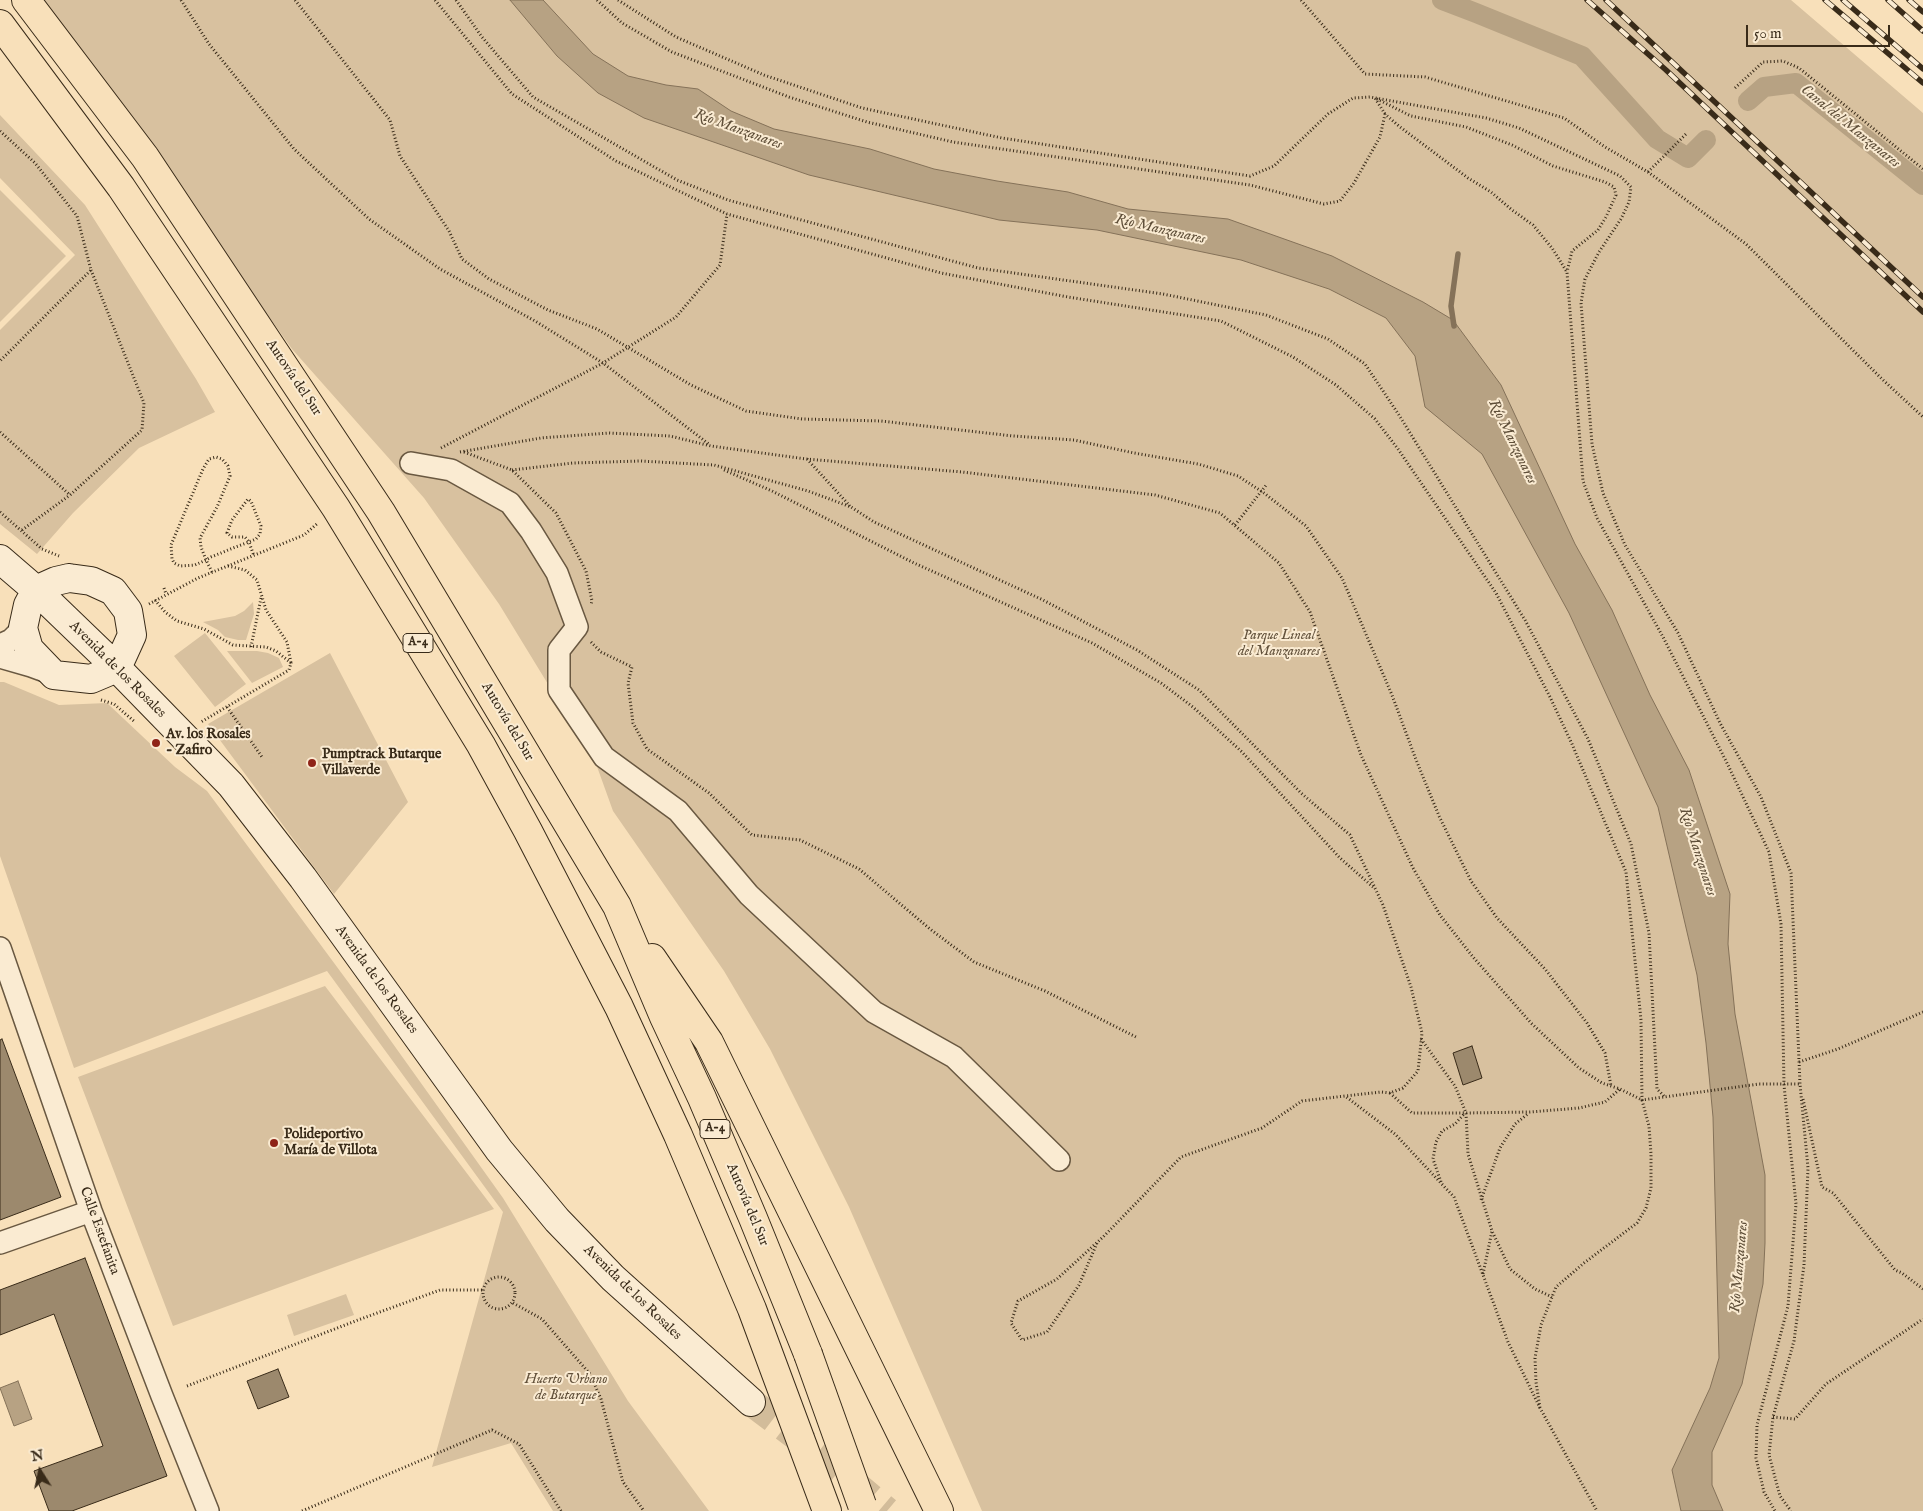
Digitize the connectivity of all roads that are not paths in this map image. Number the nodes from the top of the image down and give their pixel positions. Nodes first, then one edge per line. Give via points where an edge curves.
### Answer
1 (26, 0) edge
2 (0, 24) edge
3 (411, 463) road end
4 (0, 559) edge
5 (36, 590) junction
6 (23, 628) junction
7 (0, 645) edge
8 (0, 657) edge
9 (117, 668) junction
10 (54, 675) junction
11 (617, 906) junction
12 (0, 948) edge
13 (1059, 1160) dead end
14 (91, 1211) junction
15 (0, 1243) edge
16 (751, 1402) tunnel mouth
17 (863, 1508) edge
18 (203, 1510) edge
19 (827, 1511) edge
20 (940, 1511) edge

1 - 11 highway, Autovía del Sur / A-4 via 145,157 382,512
2 - 19 highway, A-4 via 122,187 336,508 481,744 619,1007 678,1135 752,1310
3 - 13 street via 451,470 510,503 530,531 557,573 576,627 559,650 559,690 604,757 678,811 749,895 874,1012 954,1058
4 - 5 street, Avenida de los Rosales
5 - 6 street via 28,605
5 - 9 street, Avenida de los Rosales
5 - 9 street via 56,580 70,578 90,581 112,591 128,611 132,635
6 - 7 street via 11,640
6 - 10 street via 29,649
8 - 10 street
9 - 10 street via 91,679
9 - 16 street, Avenida de los Rosales via 231,785 303,878 499,1150 557,1220 614,1278
11 - 17 highway, Autovía del Sur / A-4, bridge via 753,1218 808,1354
11 - 20 highway via 709,1042
12 - 14 street, Calle Estefanita
14 - 15 street
14 - 18 street, Calle Estefanita

